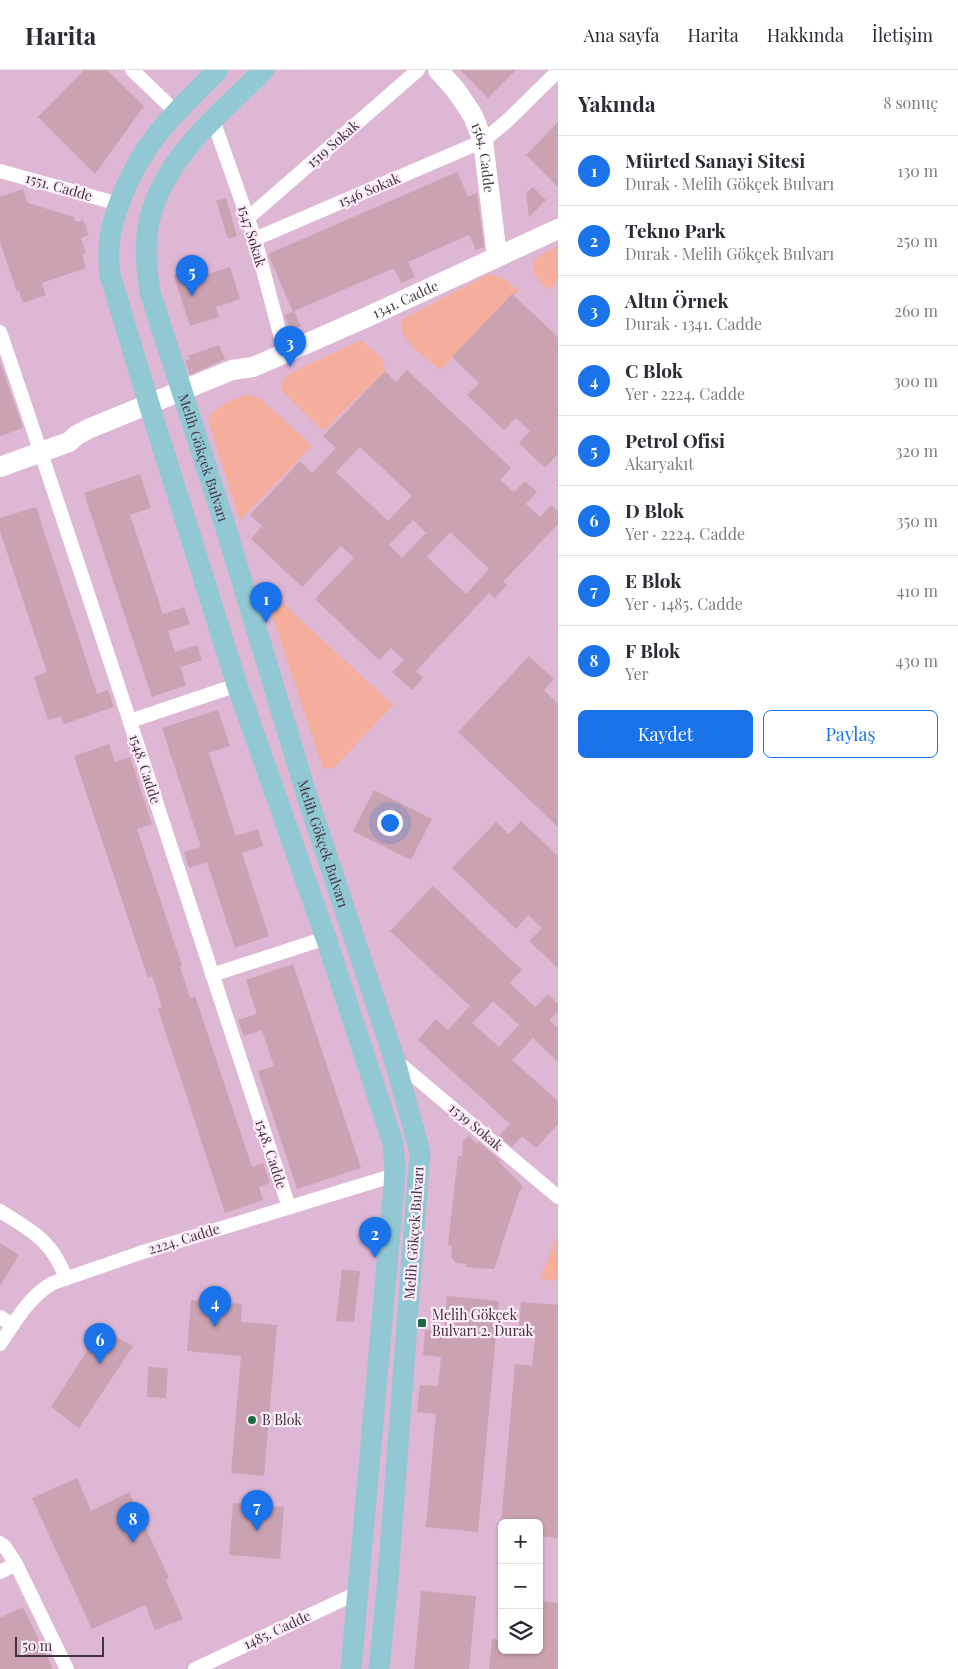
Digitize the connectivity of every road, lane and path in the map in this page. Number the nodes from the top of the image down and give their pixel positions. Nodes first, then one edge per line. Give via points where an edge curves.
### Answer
1 (132, 70) edge
2 (218, 70) edge
3 (264, 70) edge
4 (418, 70) edge
5 (438, 70) edge
6 (558, 71) edge
7 (176, 112) junction
8 (213, 120) junction
9 (483, 141) junction
10 (0, 171) edge
11 (119, 204) junction
12 (248, 218) junction
13 (558, 229) edge
14 (255, 239) junction
15 (497, 256) junction
16 (1, 340) edge
17 (284, 353) junction
18 (183, 397) junction
19 (151, 410) junction
20 (40, 453) junction
21 (0, 467) edge
22 (238, 685) junction
23 (130, 721) junction
24 (326, 938) junction
25 (212, 975) junction
26 (394, 1058) junction
27 (395, 1175) junction
28 (558, 1196) edge
29 (289, 1207) junction
30 (0, 1211) edge
31 (66, 1279) junction
32 (0, 1316) edge
33 (13, 1324) junction
34 (0, 1344) edge
35 (0, 1543) edge
36 (16, 1564) junction
37 (0, 1572) edge
38 (359, 1592) junction
39 (67, 1669) edge
40 (195, 1669) edge
41 (351, 1669) edge
42 (379, 1669) edge

1 - 7 street
2 - 7 main road, Melih Gökçek Bulvarı
3 - 8 main road, Melih Gökçek Bulvarı
4 - 12 street, 1519 Sokak
5 - 9 street, 1564. Cadde via 473,116
6 - 9 street, 1546 Sokak
7 - 11 main road, Melih Gökçek Bulvarı via 144,151
8 - 12 street, 1547 Sokak
8 - 18 main road, Melih Gökçek Bulvarı via 184,151 161,186 147,236 150,292
9 - 14 street, 1546 Sokak
9 - 15 street, 1564. Cadde
10 - 11 street, 1551. Cadde
11 - 19 main road, Melih Gökçek Bulvarı via 108,238 110,274
12 - 14 street, 1547 Sokak
13 - 15 street, 1341. Cadde
14 - 17 street, 1547 Sokak
15 - 17 street, 1341. Cadde
16 - 20 street, 1548. Cadde
17 - 18 street, 1341. Cadde via 252,368 232,370
18 - 19 street, 1341. Cadde
18 - 26 main road, Melih Gökçek Bulvarı via 307,796
19 - 20 street, 1341. Cadde via 88,429 69,442
19 - 22 main road, Melih Gökçek Bulvarı
20 - 21 street, 1341. Cadde
20 - 23 street, 1548. Cadde
22 - 23 street
22 - 24 main road, Melih Gökçek Bulvarı
23 - 25 street, 1548. Cadde
24 - 25 street
24 - 27 main road, Melih Gökçek Bulvarı via 393,1144
25 - 29 street, 1548. Cadde
26 - 28 street, 1539 Sokak
26 - 42 main road, Melih Gökçek Bulvarı via 420,1152
27 - 29 street, 2224. Cadde
27 - 38 main road, Melih Gökçek Bulvarı
29 - 31 street, 2224. Cadde
30 - 31 street via 51,1248
31 - 33 street, 2224. Cadde via 39,1292
32 - 33 street
33 - 34 street, 2224. Cadde
35 - 36 street
36 - 37 street
36 - 39 street
38 - 40 street, 1485. Cadde
38 - 41 main road, Melih Gökçek Bulvarı

